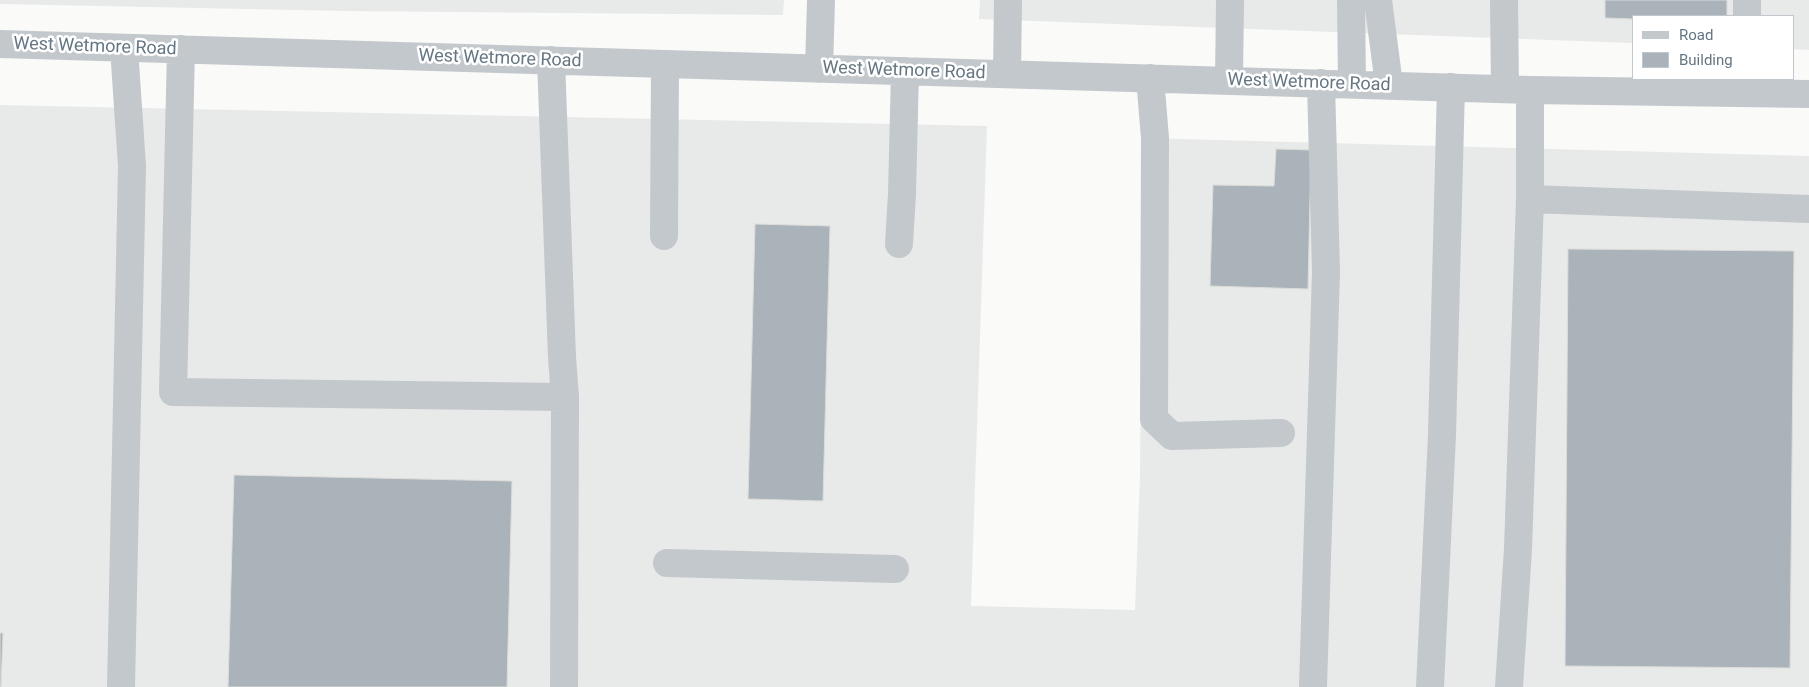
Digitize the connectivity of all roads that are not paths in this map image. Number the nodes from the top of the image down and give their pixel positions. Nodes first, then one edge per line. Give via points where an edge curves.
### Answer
1 (820, 0) edge
2 (1008, 0) edge
3 (1230, 0) edge
4 (1351, 0) edge
5 (1378, 0) edge
6 (1504, 0) edge
7 (1748, 0) edge
8 (1747, 15) edge
9 (0, 44) edge
10 (124, 48) junction
11 (181, 50) junction
12 (550, 60) junction
13 (665, 64) junction
14 (818, 69) junction
15 (905, 71) junction
16 (1007, 74) junction
17 (1150, 78) junction
18 (1229, 81) junction
19 (1321, 83) junction
20 (1352, 84) junction
21 (1389, 85) junction
22 (1745, 86) edge
23 (1451, 88) junction
24 (1517, 89) junction
25 (1809, 94) edge
26 (1530, 199) junction
27 (1809, 209) edge
28 (664, 236) dead end
29 (899, 244) dead end
30 (566, 397) junction
31 (1281, 433) dead end
32 (667, 563) dead end
33 (895, 569) dead end
34 (121, 687) edge
35 (564, 687) edge
36 (1313, 687) edge
37 (1430, 687) edge
38 (1509, 687) edge

1 - 14 street
2 - 16 street
3 - 18 street
4 - 20 street
5 - 21 street
6 - 24 street
7 - 8 street
9 - 10 street, West Wetmore Road
10 - 11 street, West Wetmore Road
10 - 34 street via 132,166
11 - 12 street, West Wetmore Road
11 - 30 street via 173,392
12 - 13 street, West Wetmore Road
12 - 30 street
13 - 14 street, West Wetmore Road
13 - 28 street
14 - 15 street, West Wetmore Road
15 - 16 street, West Wetmore Road
15 - 29 street
16 - 17 street, West Wetmore Road
17 - 18 street, West Wetmore Road
17 - 31 street via 1155,138 1154,419 1172,436
18 - 19 street, West Wetmore Road
19 - 20 street, West Wetmore Road
19 - 36 street via 1326,272
20 - 21 street, West Wetmore Road
21 - 23 street, West Wetmore Road
22 - 24 street, West Wetmore Road
22 - 25 street, West Wetmore Road
23 - 24 street, West Wetmore Road
23 - 37 street via 1442,435
24 - 26 street
26 - 27 street
26 - 38 street via 1518,549
30 - 35 street
32 - 33 street

